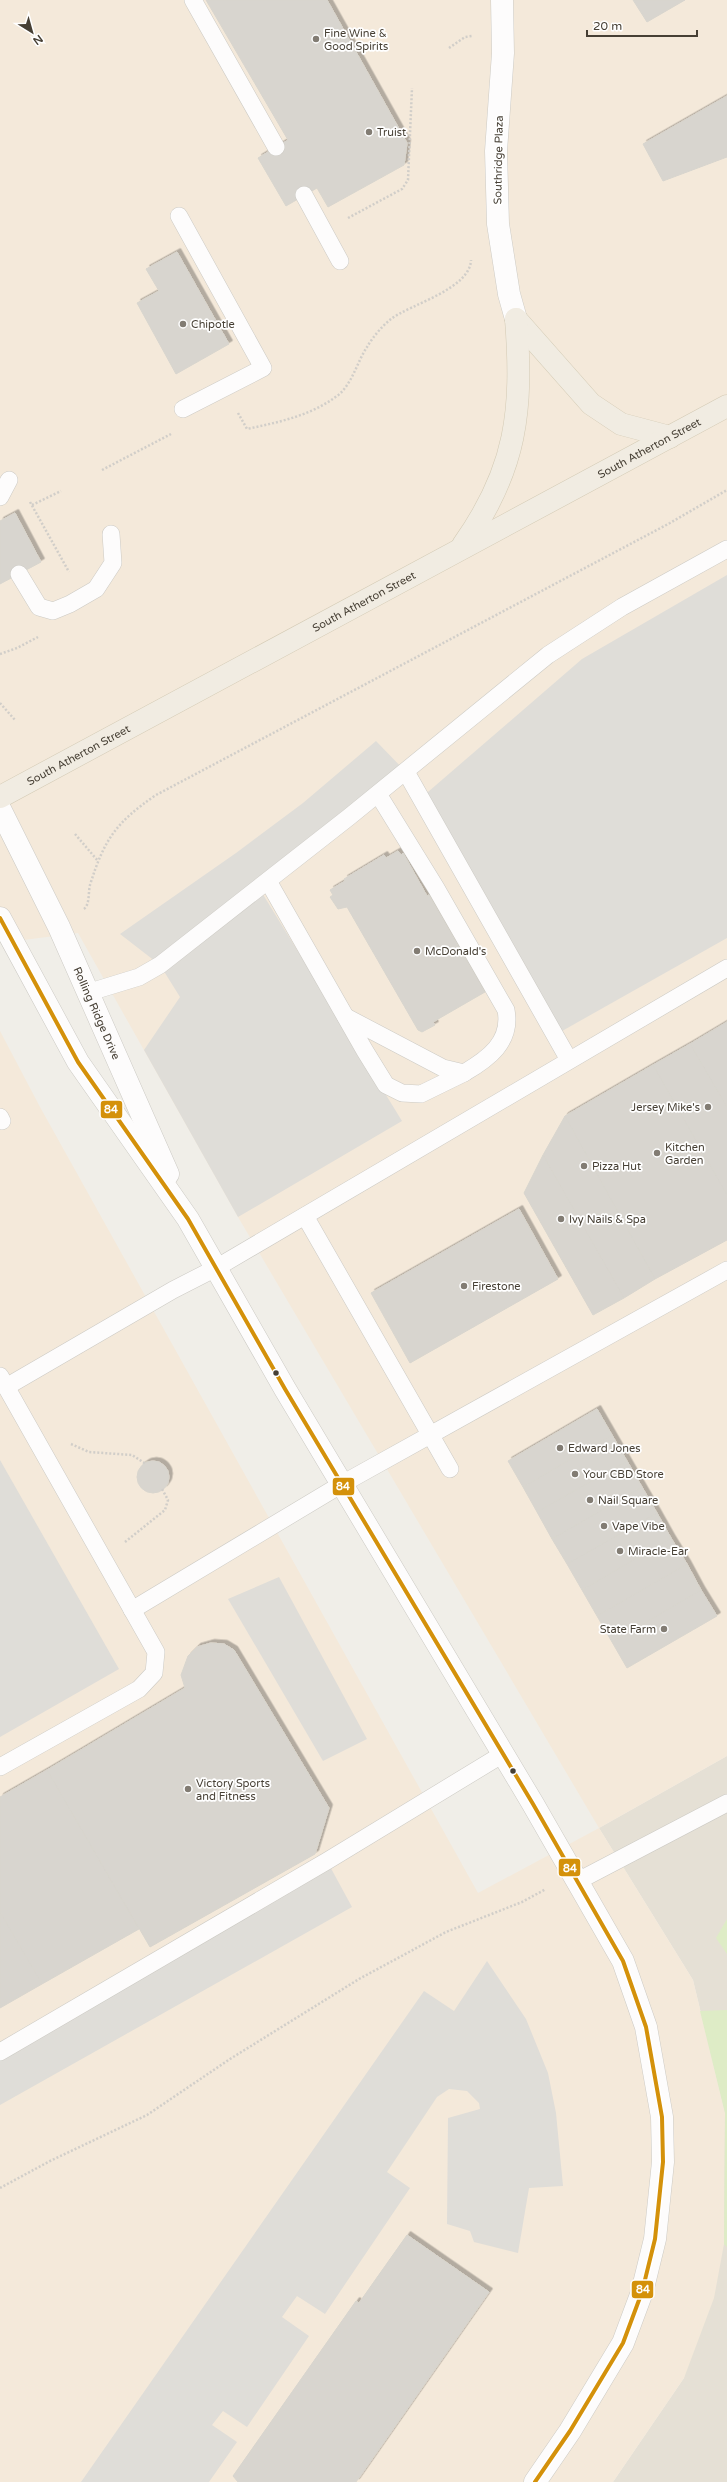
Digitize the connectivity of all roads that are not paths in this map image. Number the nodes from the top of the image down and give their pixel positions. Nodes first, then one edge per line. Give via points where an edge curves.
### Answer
1 (193, 0) edge
2 (502, 0) edge
3 (276, 147) dead end
4 (304, 195) dead end
5 (178, 216) dead end
6 (340, 261) dead end
7 (516, 319) junction
8 (727, 406) edge
9 (183, 409) dead end
10 (670, 437) junction
11 (9, 480) dead end
12 (0, 497) edge
13 (111, 534) dead end
14 (460, 549) junction
15 (727, 549) edge
16 (19, 574) dead end
17 (406, 772) junction
18 (378, 794) junction
19 (0, 797) edge
20 (0, 809) edge
21 (268, 881) junction
22 (0, 918) edge
23 (727, 968) edge
24 (90, 992) junction
25 (346, 1017) junction
26 (569, 1060) junction
27 (464, 1073) junction
28 (305, 1216) junction
29 (188, 1220) junction
30 (216, 1268) junction
31 (727, 1270) edge
32 (3, 1381) edge
33 (430, 1435) junction
34 (450, 1469) dead end
35 (342, 1484) junction
36 (132, 1610) junction
37 (503, 1754) junction
38 (0, 1767) edge
39 (727, 1803) edge
40 (578, 1881) junction
41 (0, 2052) edge
42 (535, 2482) edge

1 - 3 lane
2 - 7 street, Southridge Plaza via 503,53 496,151 498,224 509,294
4 - 6 lane
5 - 9 lane via 262,368
7 - 10 main road via 591,404 621,424
7 - 14 main road via 520,368 511,448 499,482 481,519
8 - 10 main road, South Atherton Street
10 - 14 main road, South Atherton Street
11 - 12 lane
13 - 16 lane via 113,563 96,589 70,604 53,611 39,607
14 - 19 main road, South Atherton Street
15 - 17 lane via 570,638 503,689
17 - 18 lane
17 - 26 lane
18 - 21 lane
18 - 27 lane via 506,1010 506,1029 497,1048
20 - 24 street, Rolling Ridge Drive
21 - 24 lane via 154,969 139,977
21 - 25 lane
22 - 29 street, Rolling Ridge Drive via 78,1062
23 - 26 lane
24 - 29 street, Rolling Ridge Drive
25 - 27 lane via 443,1068
25 - 27 lane via 382,1079 396,1091 421,1094
26 - 28 lane
28 - 30 lane
28 - 33 lane
29 - 30 street, Rolling Ridge Drive
30 - 32 lane
30 - 35 street, Rolling Ridge Drive
31 - 33 lane
32 - 36 lane
33 - 34 lane
33 - 35 lane
35 - 36 lane
35 - 37 street, Rolling Ridge Drive
36 - 38 lane via 156,1652 154,1673 139,1689
37 - 40 street, Rolling Ridge Drive
37 - 41 lane via 327,1861
39 - 40 lane
40 - 42 street, Rolling Ridge Drive via 623,1961 646,2027 662,2117 662,2162 655,2239 642,2292 623,2343 570,2432

